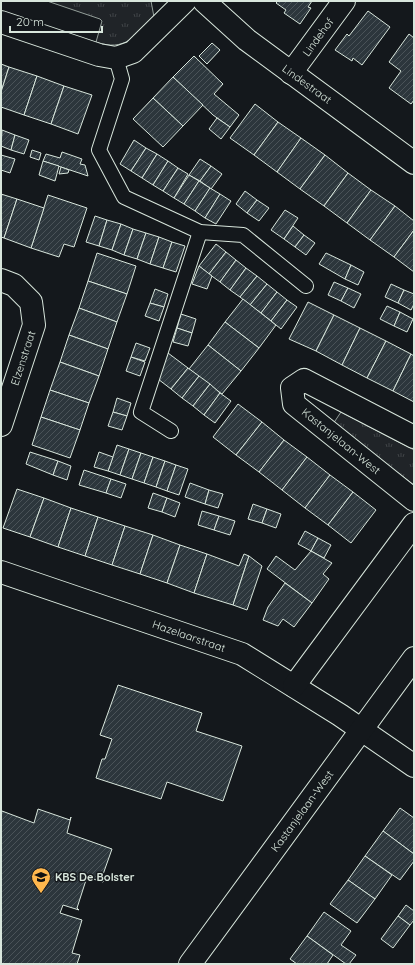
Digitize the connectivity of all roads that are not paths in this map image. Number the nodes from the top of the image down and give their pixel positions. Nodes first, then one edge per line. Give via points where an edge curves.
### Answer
1 (185, 1) edge
2 (204, 1) edge
3 (344, 1) edge
4 (1, 22) edge
5 (116, 58) junction
6 (292, 73) junction
7 (414, 163) edge
8 (200, 232) junction
9 (1, 280) edge
10 (306, 286) dead end
11 (1, 425) edge
12 (172, 430) dead end
13 (414, 437) edge
14 (414, 500) edge
15 (414, 524) edge
16 (1, 572) edge
17 (414, 658) edge
18 (294, 686) junction
19 (362, 730) junction
20 (414, 766) edge
21 (190, 964) edge

1 - 5 street via 133,52
2 - 6 street, Lindestraat via 247,40
3 - 6 street, Lindehof
4 - 5 street via 99,56
5 - 8 lane via 122,79 99,150 124,198
6 - 7 street, Lindestraat
8 - 10 lane via 243,235
8 - 12 lane via 141,412
9 - 11 street, Elzenstraat via 14,285 31,302 34,325
13 - 14 street, Kastanjelaan-West via 304,380 292,388 294,404
15 - 18 street
16 - 18 street, Hazelaarstraat via 242,654
17 - 19 street, Kastanjelaan-West
18 - 19 street, Hazelaarstraat
19 - 20 street, Hazelaarstraat
19 - 21 street, Kastanjelaan-West

